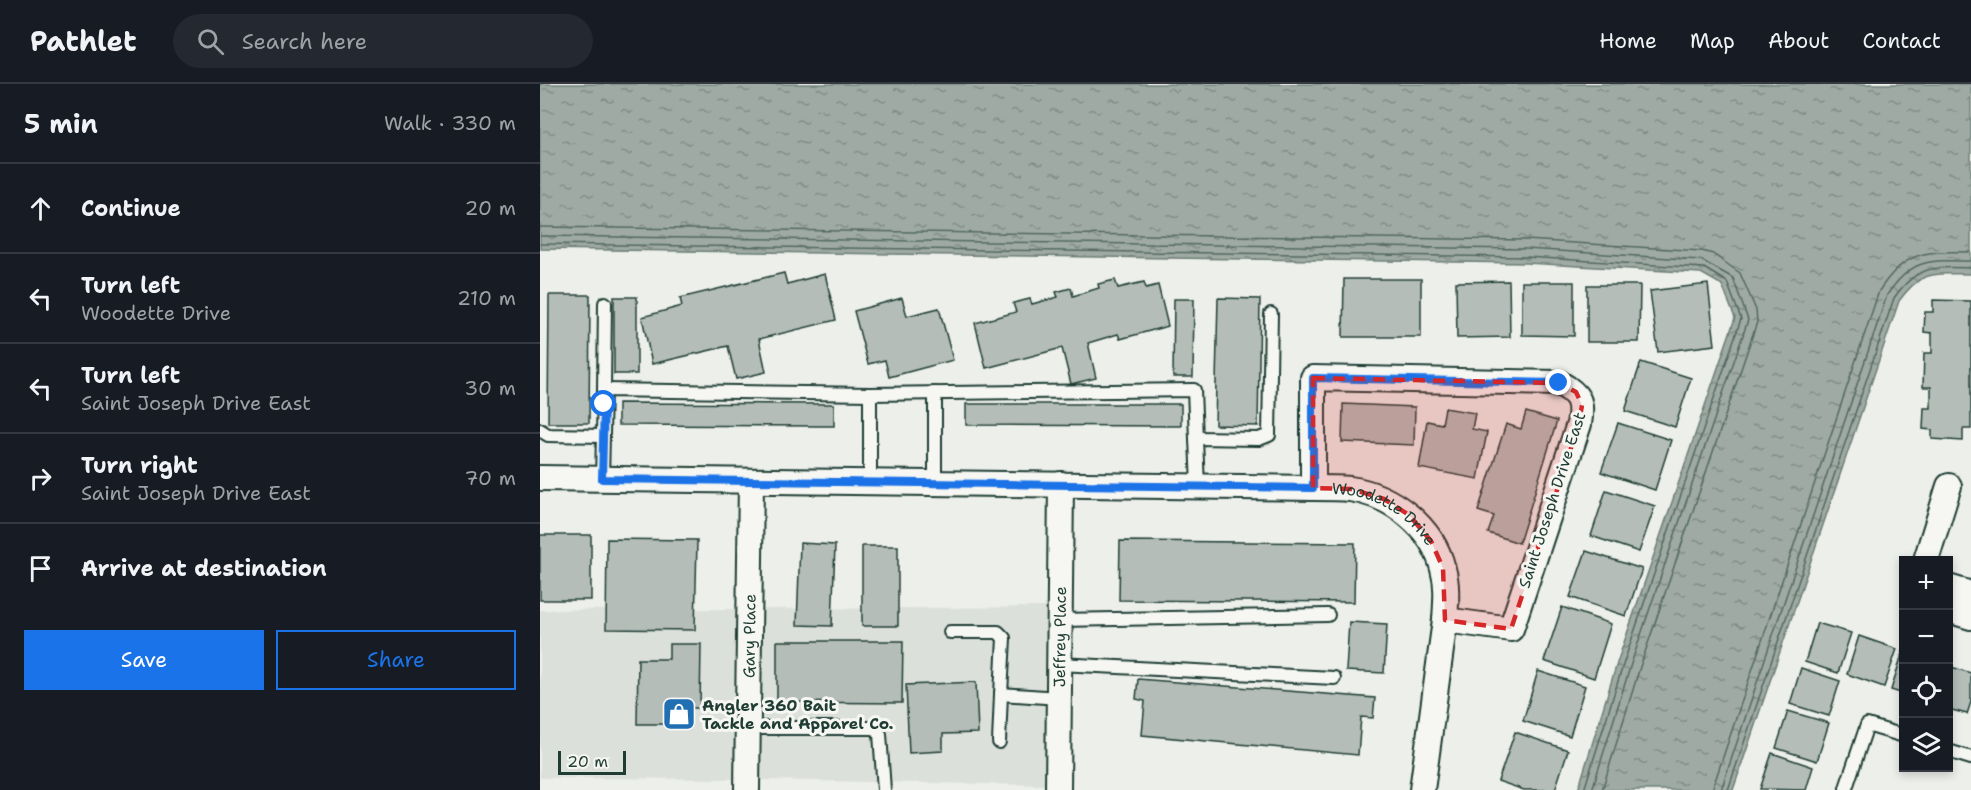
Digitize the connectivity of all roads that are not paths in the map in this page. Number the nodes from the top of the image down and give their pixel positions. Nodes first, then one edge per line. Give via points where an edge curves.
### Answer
1 (605, 303) dead end
2 (1271, 314) dead end
3 (604, 390) junction
4 (870, 393) junction
5 (935, 393) junction
6 (540, 430) edge
7 (603, 436) junction
8 (1196, 438) junction
9 (540, 478) edge
10 (602, 479) junction
11 (750, 482) junction
12 (870, 483) junction
13 (935, 484) junction
14 (1061, 484) junction
15 (1949, 486) dead end
16 (1198, 487) junction
17 (1313, 488) junction
18 (1928, 556) edge
19 (1953, 589) edge
20 (1971, 594) edge
21 (1953, 612) edge
22 (1328, 615) dead end
23 (1971, 617) edge
24 (1060, 620) junction
25 (1445, 620) junction
26 (950, 632) dead end
27 (1059, 664) junction
28 (1334, 678) dead end
29 (1002, 694) junction
30 (1059, 698) junction
31 (747, 728) junction
32 (1899, 735) edge
33 (999, 742) dead end
34 (1953, 753) edge
35 (1971, 758) edge
36 (1846, 788) dead end
37 (747, 790) edge
38 (884, 790) edge
39 (1058, 790) edge
40 (1422, 790) edge

1 - 3 lane
2 - 8 lane via 1269,435 1259,439
3 - 4 lane
3 - 7 lane
4 - 5 lane
4 - 12 lane
5 - 8 lane via 1194,390
5 - 13 lane
6 - 7 lane via 548,435
7 - 10 lane
8 - 16 lane
9 - 10 street, Woodette Drive
10 - 11 street, Woodette Drive
11 - 12 street, Woodette Drive
11 - 31 street, Gary Place
12 - 13 street, Woodette Drive
13 - 14 street, Woodette Drive
14 - 16 street, Woodette Drive
14 - 24 street, Jeffrey Place
15 - 18 street
16 - 17 street, Woodette Drive
17 - 25 street, Woodette Drive via 1351,489 1384,499 1409,515 1431,541 1443,568
17 - 25 street, Saint Joseph Drive East via 1313,378 1559,383 1576,392 1582,405 1579,424 1510,629
19 - 20 street
21 - 23 street
22 - 24 lane
24 - 27 street, Jeffrey Place
25 - 40 street, Woodette Drive
26 - 29 lane via 998,632 1004,638
27 - 28 lane
27 - 30 street, Jeffrey Place
29 - 30 lane
29 - 33 lane
30 - 39 street, Jeffrey Place
31 - 37 street, Gary Place
31 - 38 lane via 875,728 880,734
32 - 36 lane via 1867,725
34 - 35 lane

